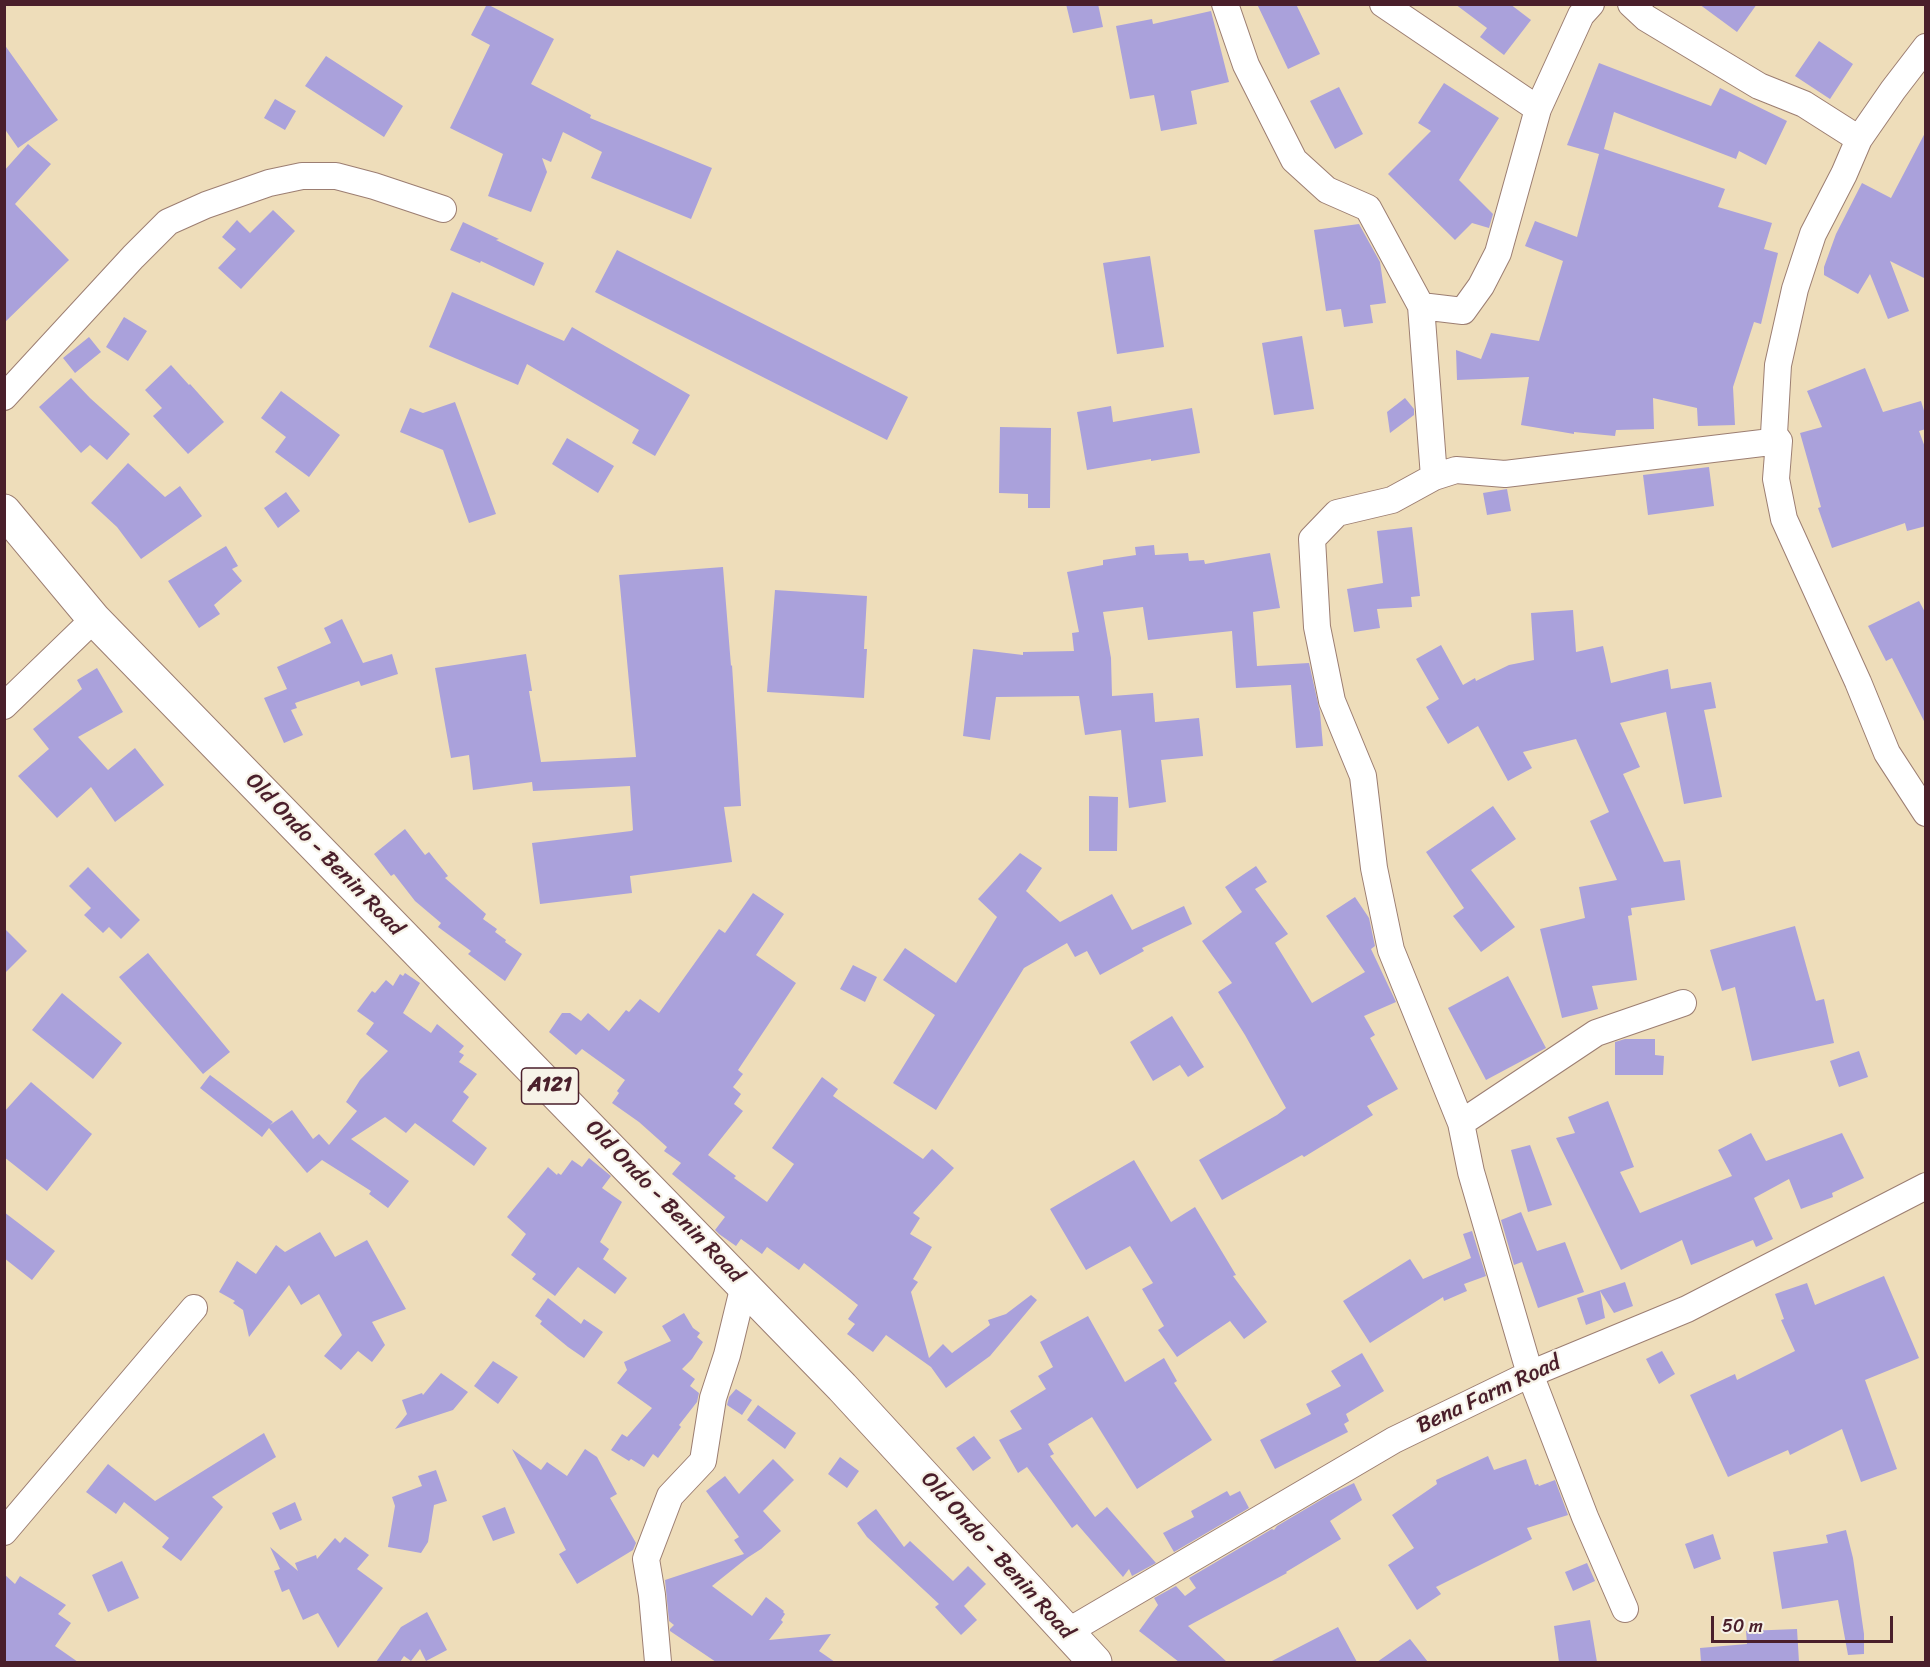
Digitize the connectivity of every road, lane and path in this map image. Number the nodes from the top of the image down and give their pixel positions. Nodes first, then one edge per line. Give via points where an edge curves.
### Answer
1 (1225, 4) edge
2 (1383, 4) edge
3 (1591, 4) edge
4 (1631, 4) edge
5 (1926, 47) edge
6 (1538, 109) junction
7 (1859, 139) junction
8 (443, 209) dead end
9 (1421, 306) junction
10 (4, 397) edge
11 (1779, 441) junction
12 (1434, 477) junction
13 (4, 511) edge
14 (94, 619) junction
15 (4, 706) edge
16 (1926, 813) edge
17 (1683, 1003) dead end
18 (1461, 1123) junction
19 (1926, 1186) edge
20 (744, 1285) junction
21 (194, 1308) dead end
22 (1530, 1374) junction
23 (4, 1532) edge
24 (1625, 1609) dead end
25 (1067, 1632) junction
26 (658, 1662) edge
27 (1095, 1662) edge

1 - 9 street via 1246,65 1294,160 1327,190 1368,208
2 - 6 street
3 - 6 street via 1581,15
4 - 7 street via 1646,18 1759,86 1804,104
5 - 7 street
6 - 9 street via 1498,253 1481,286 1463,311
7 - 11 street via 1813,234 1795,289 1779,364 1774,434
8 - 10 street via 336,176 302,176 269,183 206,205 168,222
9 - 12 street
11 - 12 street via 1505,474 1456,470
11 - 16 street via 1776,479 1784,519 1887,753
12 - 18 street via 1392,500 1337,513 1312,539 1317,627 1332,701 1363,776 1374,868 1391,950
13 - 14 main road, Old Ondo - Benin Road / A121
14 - 15 street
14 - 20 main road, Old Ondo - Benin Road / A121
17 - 18 street via 1596,1033
18 - 22 street via 1471,1172
19 - 22 street, Bena Farm Road via 1687,1309
20 - 25 main road, Old Ondo - Benin Road / A121
20 - 26 street via 713,1398 702,1461 669,1496 645,1559
21 - 23 street
22 - 24 street
22 - 25 street, Bena Farm Road via 1394,1440
25 - 27 main road, Old Ondo - Benin Road / A121

